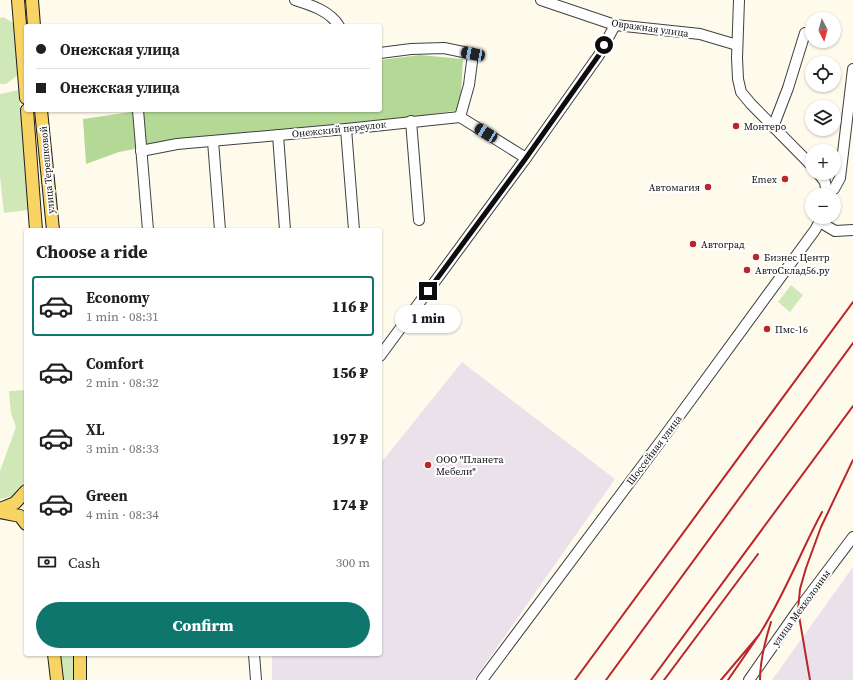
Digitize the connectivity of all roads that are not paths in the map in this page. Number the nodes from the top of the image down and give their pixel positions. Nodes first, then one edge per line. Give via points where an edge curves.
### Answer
1 (18, 0) edge
2 (32, 0) edge
3 (295, 0) edge
4 (541, 0) edge
5 (739, 0) edge
6 (34, 24) edge
7 (338, 24) edge
8 (615, 25) junction
9 (805, 33) dead end
10 (737, 45) junction
11 (382, 53) edge
12 (853, 69) edge
13 (24, 74) edge
14 (27, 112) edge
15 (41, 112) edge
16 (138, 112) edge
17 (460, 117) junction
18 (411, 121) junction
19 (773, 127) junction
20 (346, 129) junction
21 (278, 135) junction
22 (214, 141) junction
23 (141, 151) junction
24 (526, 158) junction
25 (805, 159) edge
26 (835, 188) edge
27 (419, 220) dead end
28 (819, 224) edge
29 (826, 224) edge
30 (36, 228) edge
31 (53, 228) edge
32 (148, 228) edge
33 (220, 228) edge
34 (285, 228) edge
35 (354, 228) edge
36 (853, 230) edge
37 (382, 353) edge
38 (24, 493) edge
39 (0, 509) edge
40 (0, 512) edge
41 (24, 521) edge
42 (853, 537) edge
43 (54, 656) edge
44 (80, 656) edge
45 (254, 656) edge
46 (57, 680) edge
47 (80, 680) edge
48 (256, 680) edge
49 (482, 680) edge
50 (750, 680) edge

1 - 13 main road
2 - 6 main road
3 - 7 street via 315,6
4 - 8 street, Овражная улица
5 - 10 street
8 - 10 street, Овражная улица via 700,34
8 - 24 street via 599,55
9 - 19 street
10 - 19 street via 737,73 741,92
11 - 17 street via 444,48 473,54 469,85
12 - 26 street via 840,178
14 - 30 main road, улица Терешковой
15 - 31 main road, улица Терешковой
16 - 23 street
17 - 18 street, Онежский переулок
17 - 24 street
18 - 20 street, Онежский переулок
18 - 27 street
19 - 25 street
20 - 21 street, Онежский переулок
20 - 35 street
21 - 22 street, Онежский переулок
21 - 34 street
22 - 23 street, Онежский переулок via 177,144
22 - 33 street
23 - 32 street
24 - 37 street
28 - 49 street, Шоссейная улица
29 - 36 street via 835,231
38 - 39 main road via 15,502
40 - 41 main road via 20,516
42 - 50 street, улица Мехколонны
43 - 46 main road
44 - 47 main road
45 - 48 street

